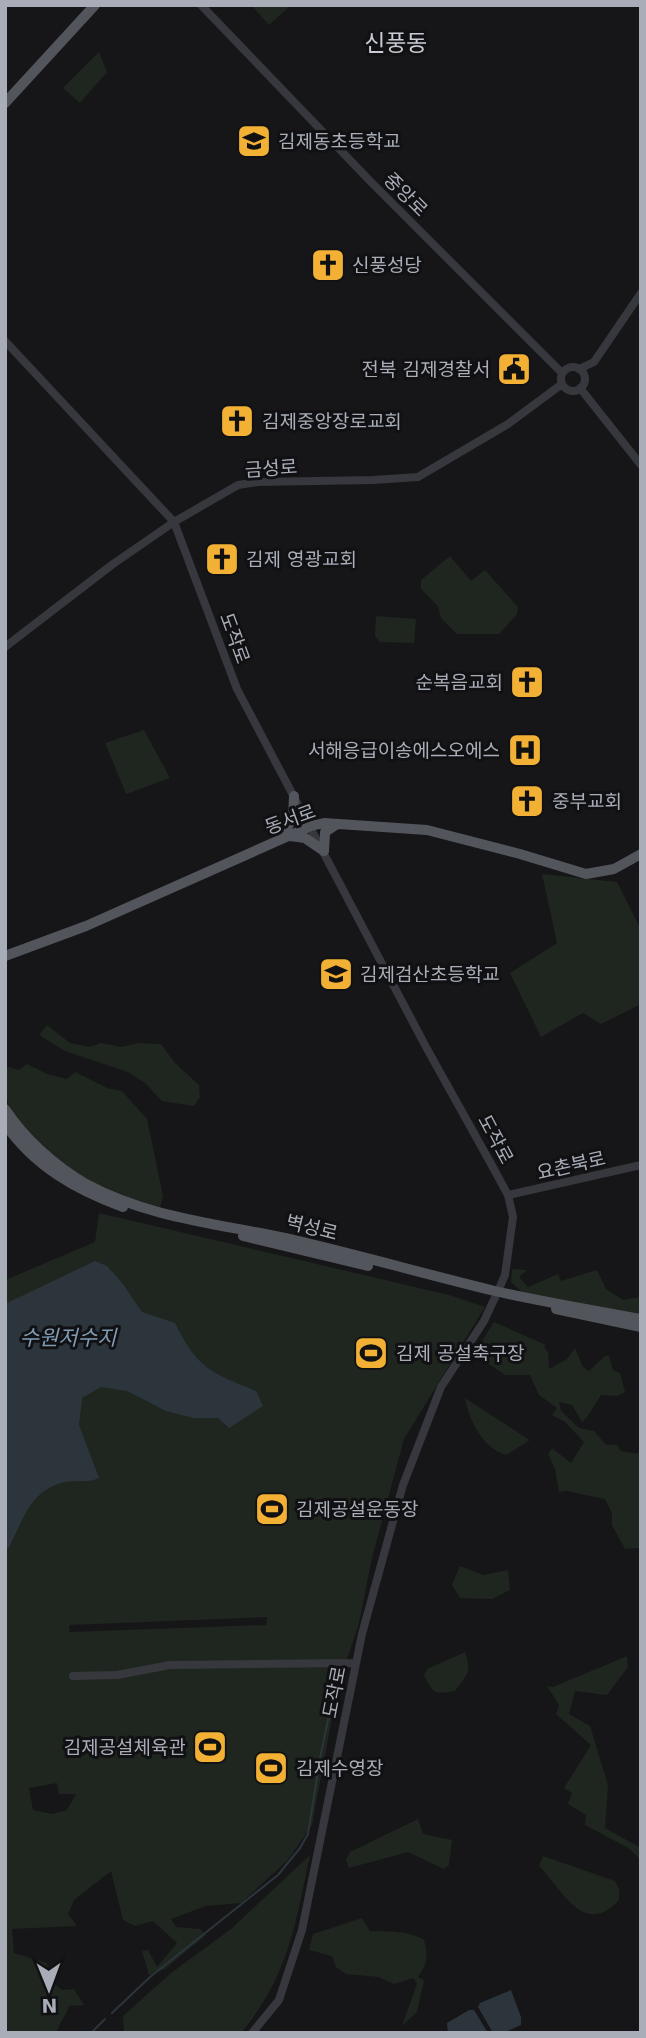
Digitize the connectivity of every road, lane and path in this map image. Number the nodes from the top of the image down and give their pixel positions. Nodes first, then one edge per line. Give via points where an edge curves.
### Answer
1 (95, 5) edge
2 (201, 5) edge
3 (5, 103) edge
4 (641, 293) edge
5 (5, 341) edge
6 (579, 369) junction
7 (562, 373) junction
8 (562, 384) junction
9 (580, 388) junction
10 (641, 465) edge
11 (174, 522) junction
12 (5, 647) edge
13 (294, 796) junction
14 (337, 823) junction
15 (311, 827) junction
16 (283, 839) junction
17 (324, 851) junction
18 (641, 854) edge
19 (5, 956) edge
20 (5, 1109) edge
21 (5, 1124) edge
22 (641, 1165) edge
23 (508, 1195) junction
24 (497, 1294) junction
25 (641, 1319) edge
26 (641, 1327) edge
27 (355, 1662) junction
28 (73, 1676) dead end
29 (252, 2033) edge

1 - 3 main road
2 - 7 street, 중앙로
4 - 6 street via 594,362
5 - 11 street, 도작로
6 - 7 street via 571,367
6 - 9 street via 585,376
7 - 8 street
8 - 9 street via 573,391
8 - 11 street, 금성로 via 508,424 418,477 238,485
9 - 10 street
11 - 12 street, 금성로
11 - 13 street, 도작로 via 237,689
13 - 15 street, 도작로
13 - 16 main road via 293,818
14 - 15 main road, 동서로
14 - 17 main road via 325,832
14 - 18 main road, 동서로 via 427,830 586,874 614,869
15 - 16 main road, 동서로
15 - 17 street, 도작로
16 - 17 main road via 305,838
16 - 19 main road, 동서로 via 86,926
17 - 23 street, 도작로
20 - 24 main road, 벽성로 via 57,1165 127,1202
21 - 24 main road, 벽성로 via 51,1172 101,1199
22 - 23 street, 요촌북로
23 - 24 street, 도작로 via 513,1217 511,1244
24 - 25 main road, 벽성로
24 - 26 main road, 벽성로
24 - 27 street, 도작로 via 431,1409 401,1493
27 - 28 street via 170,1665 117,1675
27 - 29 street, 도작로 via 302,1930 279,2000

